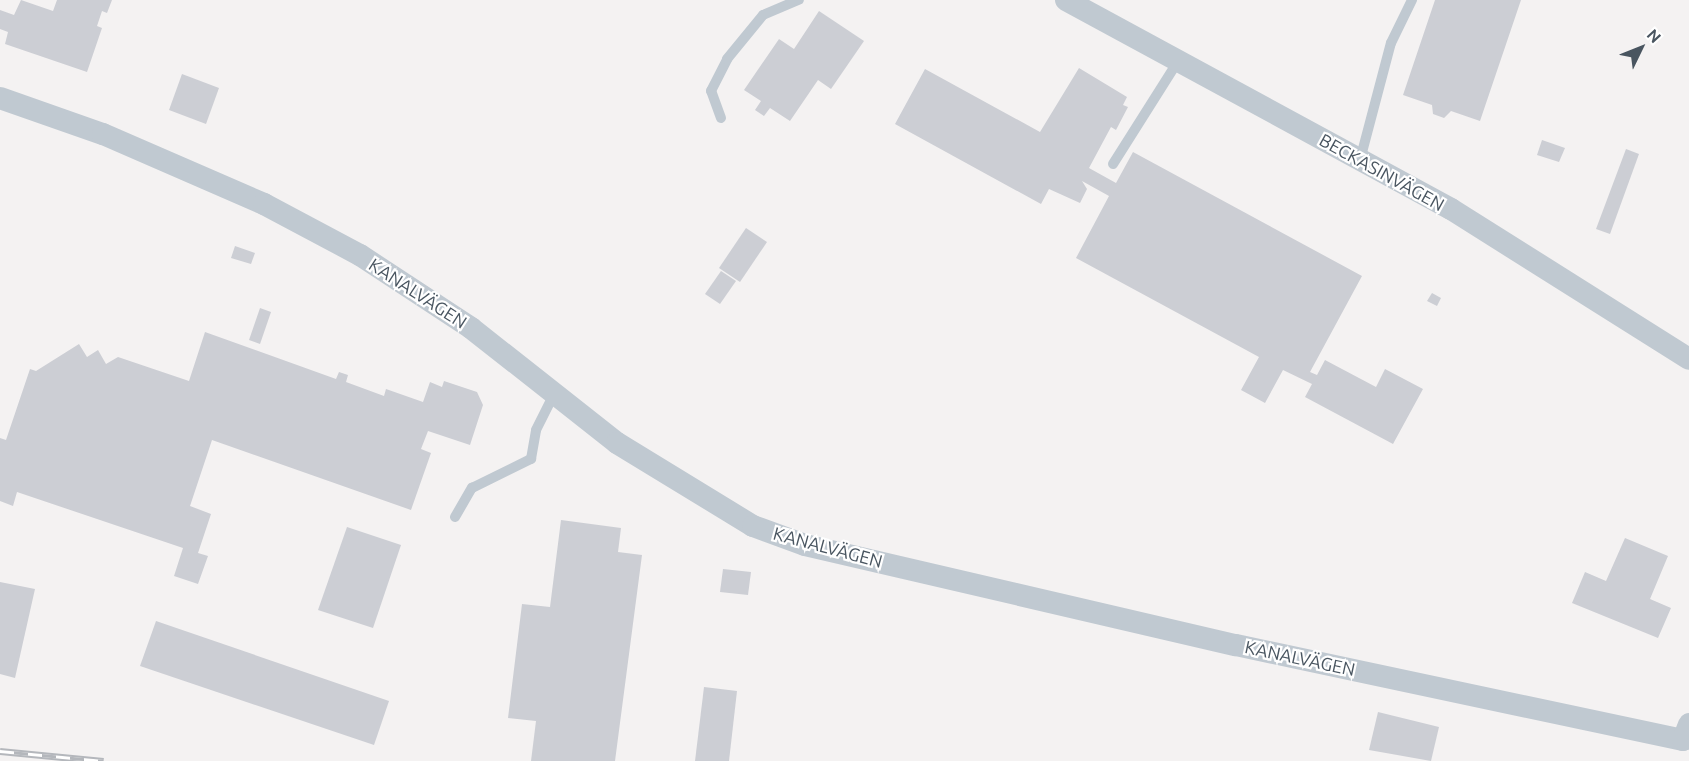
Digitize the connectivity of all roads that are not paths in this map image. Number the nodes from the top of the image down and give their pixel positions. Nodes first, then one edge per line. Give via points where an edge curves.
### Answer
1 (799, 0) edge
2 (1066, 0) edge
3 (1412, 0) edge
4 (1178, 61) junction
5 (0, 98) edge
6 (721, 118) dead end
7 (1360, 160) junction
8 (1113, 164) dead end
9 (1689, 359) edge
10 (554, 394) junction
11 (455, 517) dead end
12 (1687, 735) edge

1 - 6 lane via 763,15 727,59 711,91
2 - 4 street, BECKASINVÄGEN
3 - 7 lane via 1391,43
4 - 7 street, BECKASINVÄGEN
4 - 8 lane
5 - 10 street, KANALVÄGEN via 103,134 302,224 360,255 471,328
7 - 9 street, BECKASINVÄGEN via 1452,210
10 - 11 lane via 536,430 531,459 472,488
10 - 12 street, KANALVÄGEN via 616,443 696,492 753,526 805,545 1236,645

